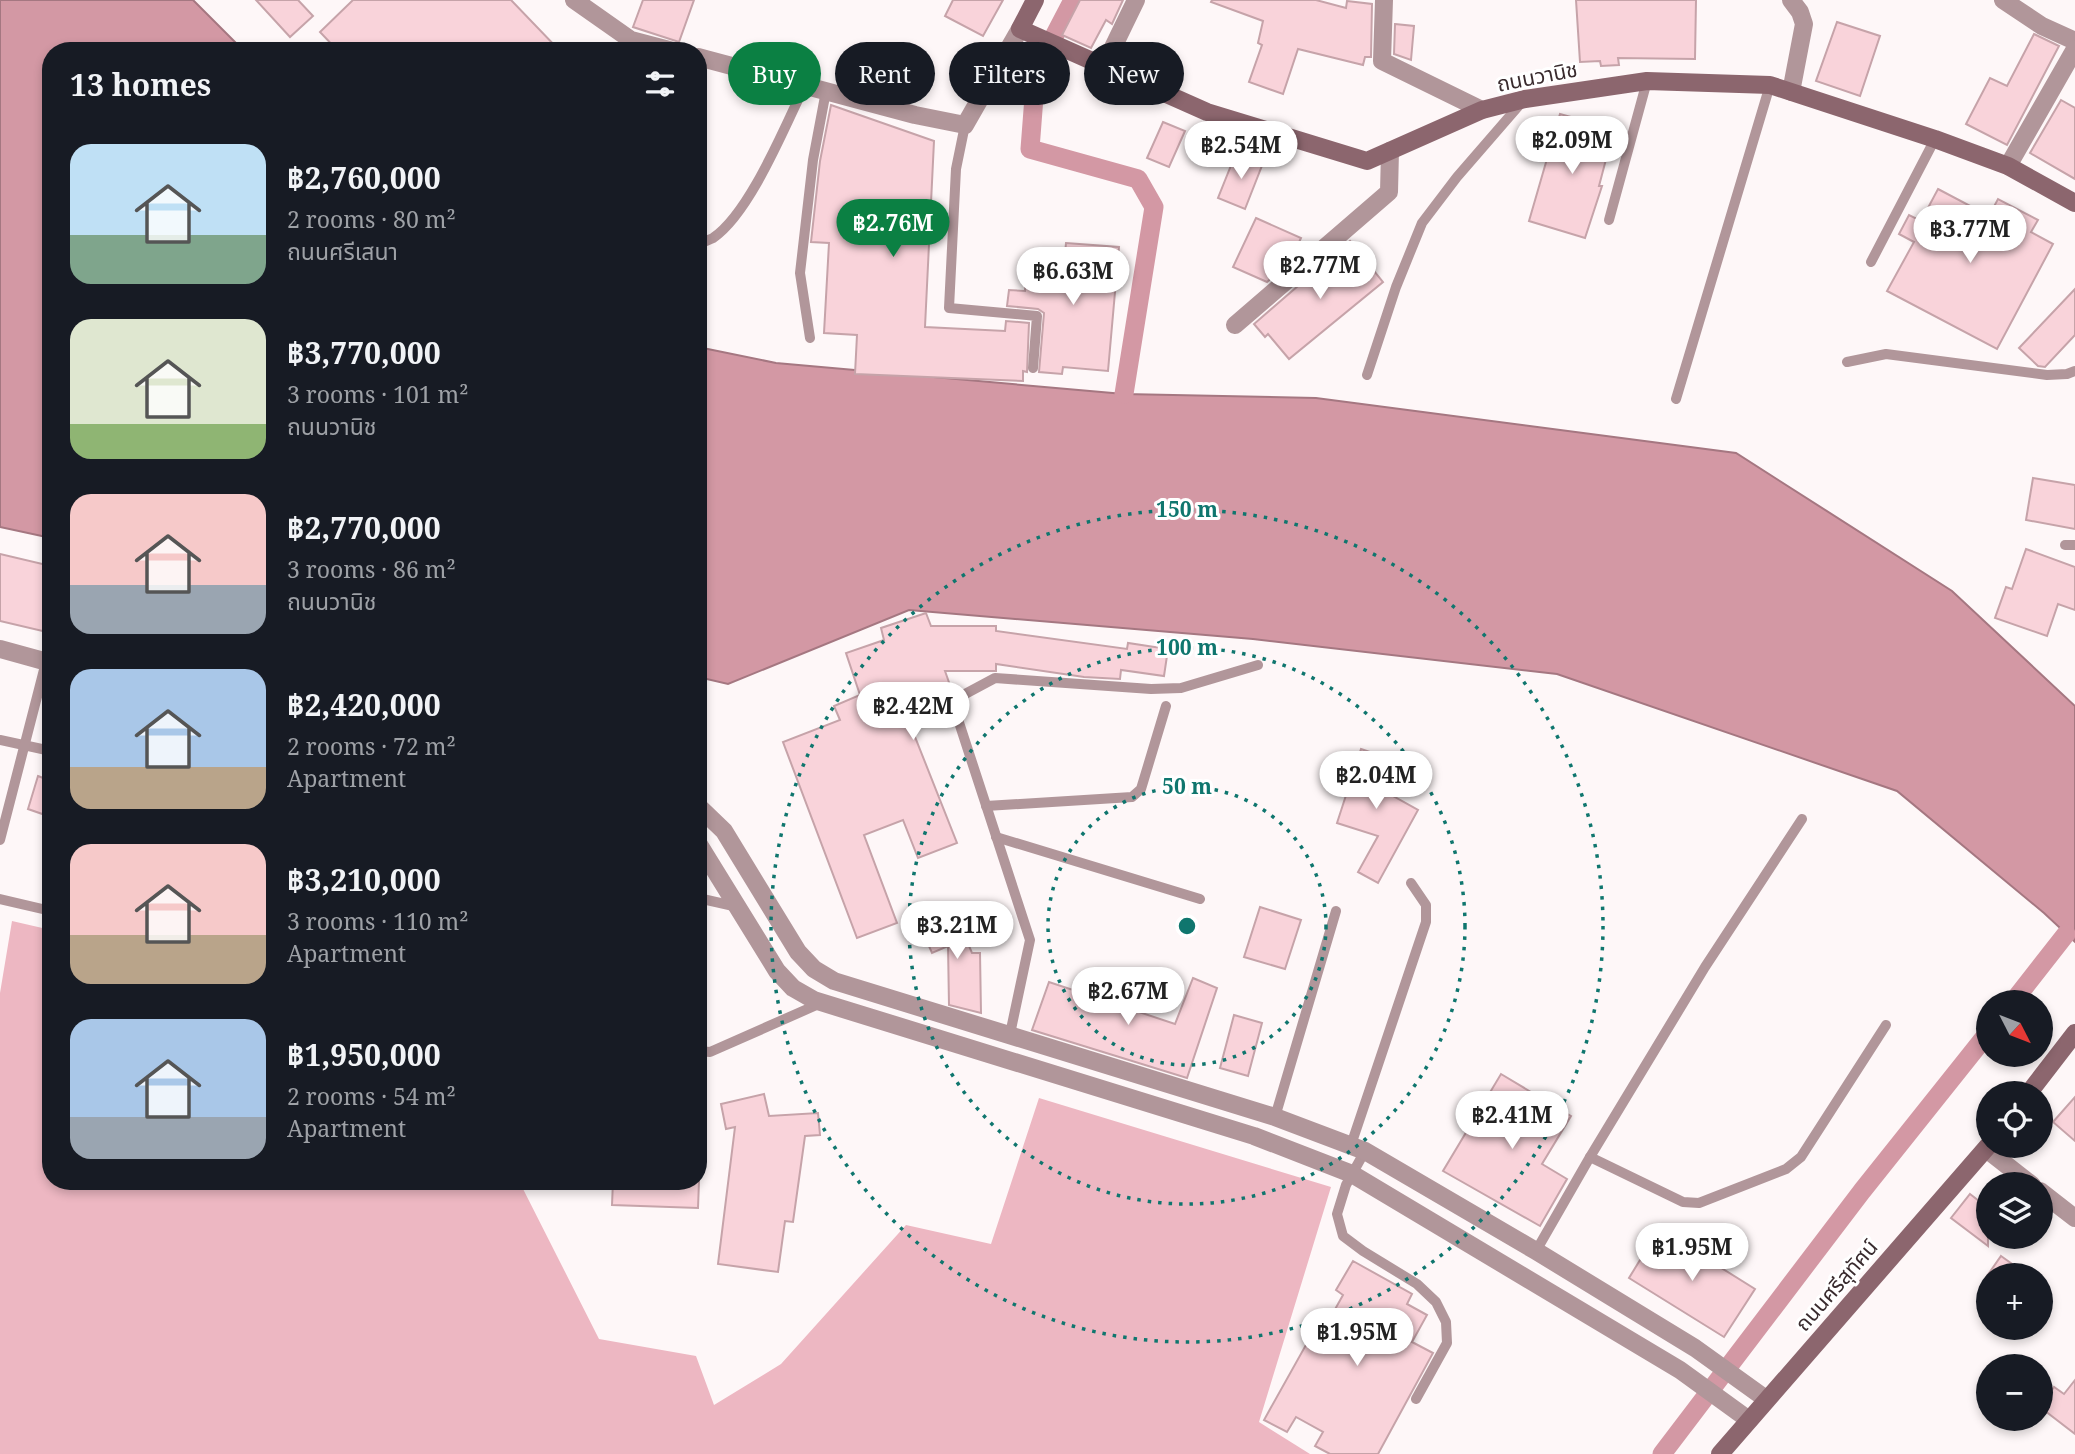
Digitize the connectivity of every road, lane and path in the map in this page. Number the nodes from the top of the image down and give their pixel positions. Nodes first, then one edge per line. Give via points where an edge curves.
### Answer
1 (574, 0) edge
2 (1035, 0) edge
3 (1136, 0) edge
4 (1384, 0) edge
5 (1791, 0) edge
6 (2003, 0) edge
7 (1020, 29) junction
8 (2075, 41) edge
9 (622, 42) edge
10 (1116, 42) edge
11 (2075, 49) edge
12 (1084, 57) edge
13 (707, 59) edge
14 (728, 65) edge
15 (1647, 81) junction
16 (1770, 85) junction
17 (821, 90) edge
18 (826, 91) junction
19 (1791, 92) junction
20 (1525, 99) junction
21 (1184, 102) edge
22 (796, 105) edge
23 (1482, 110) junction
24 (965, 125) junction
25 (1935, 139) junction
26 (1390, 151) junction
27 (2008, 166) junction
28 (2075, 203) edge
29 (1609, 219) dead end
30 (707, 240) edge
31 (1871, 262) dead end
32 (1235, 325) dead end
33 (810, 338) dead end
34 (1847, 362) dead end
35 (1033, 368) dead end
36 (2075, 371) edge
37 (1367, 376) dead end
38 (1676, 399) dead end
39 (0, 649) edge
40 (42, 661) edge
41 (1258, 665) dead end
42 (42, 684) edge
43 (1166, 706) dead end
44 (0, 740) edge
45 (24, 746) junction
46 (42, 749) edge
47 (986, 806) junction
48 (707, 815) edge
49 (1802, 819) dead end
50 (996, 837) junction
51 (0, 840) edge
52 (707, 857) edge
53 (1411, 883) dead end
54 (0, 899) edge
55 (1200, 899) dead end
56 (707, 900) edge
57 (738, 907) junction
58 (42, 909) edge
59 (1336, 911) dead end
60 (821, 1003) junction
61 (1886, 1025) dead end
62 (2075, 1032) edge
63 (1010, 1034) junction
64 (707, 1052) edge
65 (2038, 1081) edge
66 (1275, 1117) junction
67 (1358, 1148) junction
68 (1590, 1157) junction
69 (1978, 1158) edge
70 (1999, 1158) edge
71 (2016, 1172) edge
72 (1352, 1174) junction
73 (2053, 1201) edge
74 (2075, 1218) edge
75 (1536, 1251) junction
76 (1416, 1399) dead end
77 (1766, 1399) junction
78 (1749, 1420) junction
79 (1720, 1454) edge

1 - 9 street
2 - 7 street
3 - 10 street
4 - 23 street via 1382,61
5 - 19 street via 1804,24
6 - 8 street
7 - 12 street, ถนนวานิช
7 - 24 street
11 - 27 street
13 - 14 street
15 - 16 street, ถนนวานิช
15 - 20 street, ถนนวานิช
15 - 29 lane
16 - 19 street, ถนนวานิช
16 - 38 lane
17 - 18 street
18 - 24 street
18 - 33 lane via 800,273
19 - 25 street, ถนนวานิช
20 - 23 street, ถนนวานิช
20 - 37 lane via 1422,223
21 - 26 street, ถนนวานิช via 1367,161
22 - 30 lane via 738,212
23 - 26 street, ถนนวานิช
24 - 35 lane via 956,169 949,308 1037,316
25 - 27 street, ถนนวานิช
25 - 31 lane
26 - 32 street via 1389,192
27 - 28 street, ถนนวานิช
34 - 36 lane via 1886,354 2047,375
39 - 40 street
41 - 47 lane via 1181,688 995,678 951,701
42 - 45 lane
43 - 47 lane via 1141,789 1132,797
44 - 45 lane
45 - 46 lane
45 - 51 lane
47 - 50 lane
48 - 63 street via 724,831 797,952 814,969 834,981
49 - 68 lane via 1705,967
50 - 55 lane
50 - 63 lane via 1030,940
52 - 57 street
53 - 67 lane via 1426,905 1426,922
54 - 58 lane
56 - 57 lane
57 - 60 street via 777,971 793,988
59 - 66 lane
60 - 64 lane
60 - 72 street via 1254,1136
61 - 68 lane via 1801,1157 1786,1169 1699,1203 1683,1202
62 - 65 street
63 - 66 street
66 - 67 street
67 - 72 lane
67 - 75 street
68 - 75 lane
69 - 77 street, ถนนศรีสุทัศน์
70 - 71 street
72 - 76 lane via 1337,1214 1343,1236 1417,1283 1436,1302 1446,1322 1447,1343
72 - 78 street via 1680,1370
73 - 74 street
75 - 77 street via 1695,1348
77 - 78 street, ถนนศรีสุทัศน์
78 - 79 street, ถนนศรีสุทัศน์

